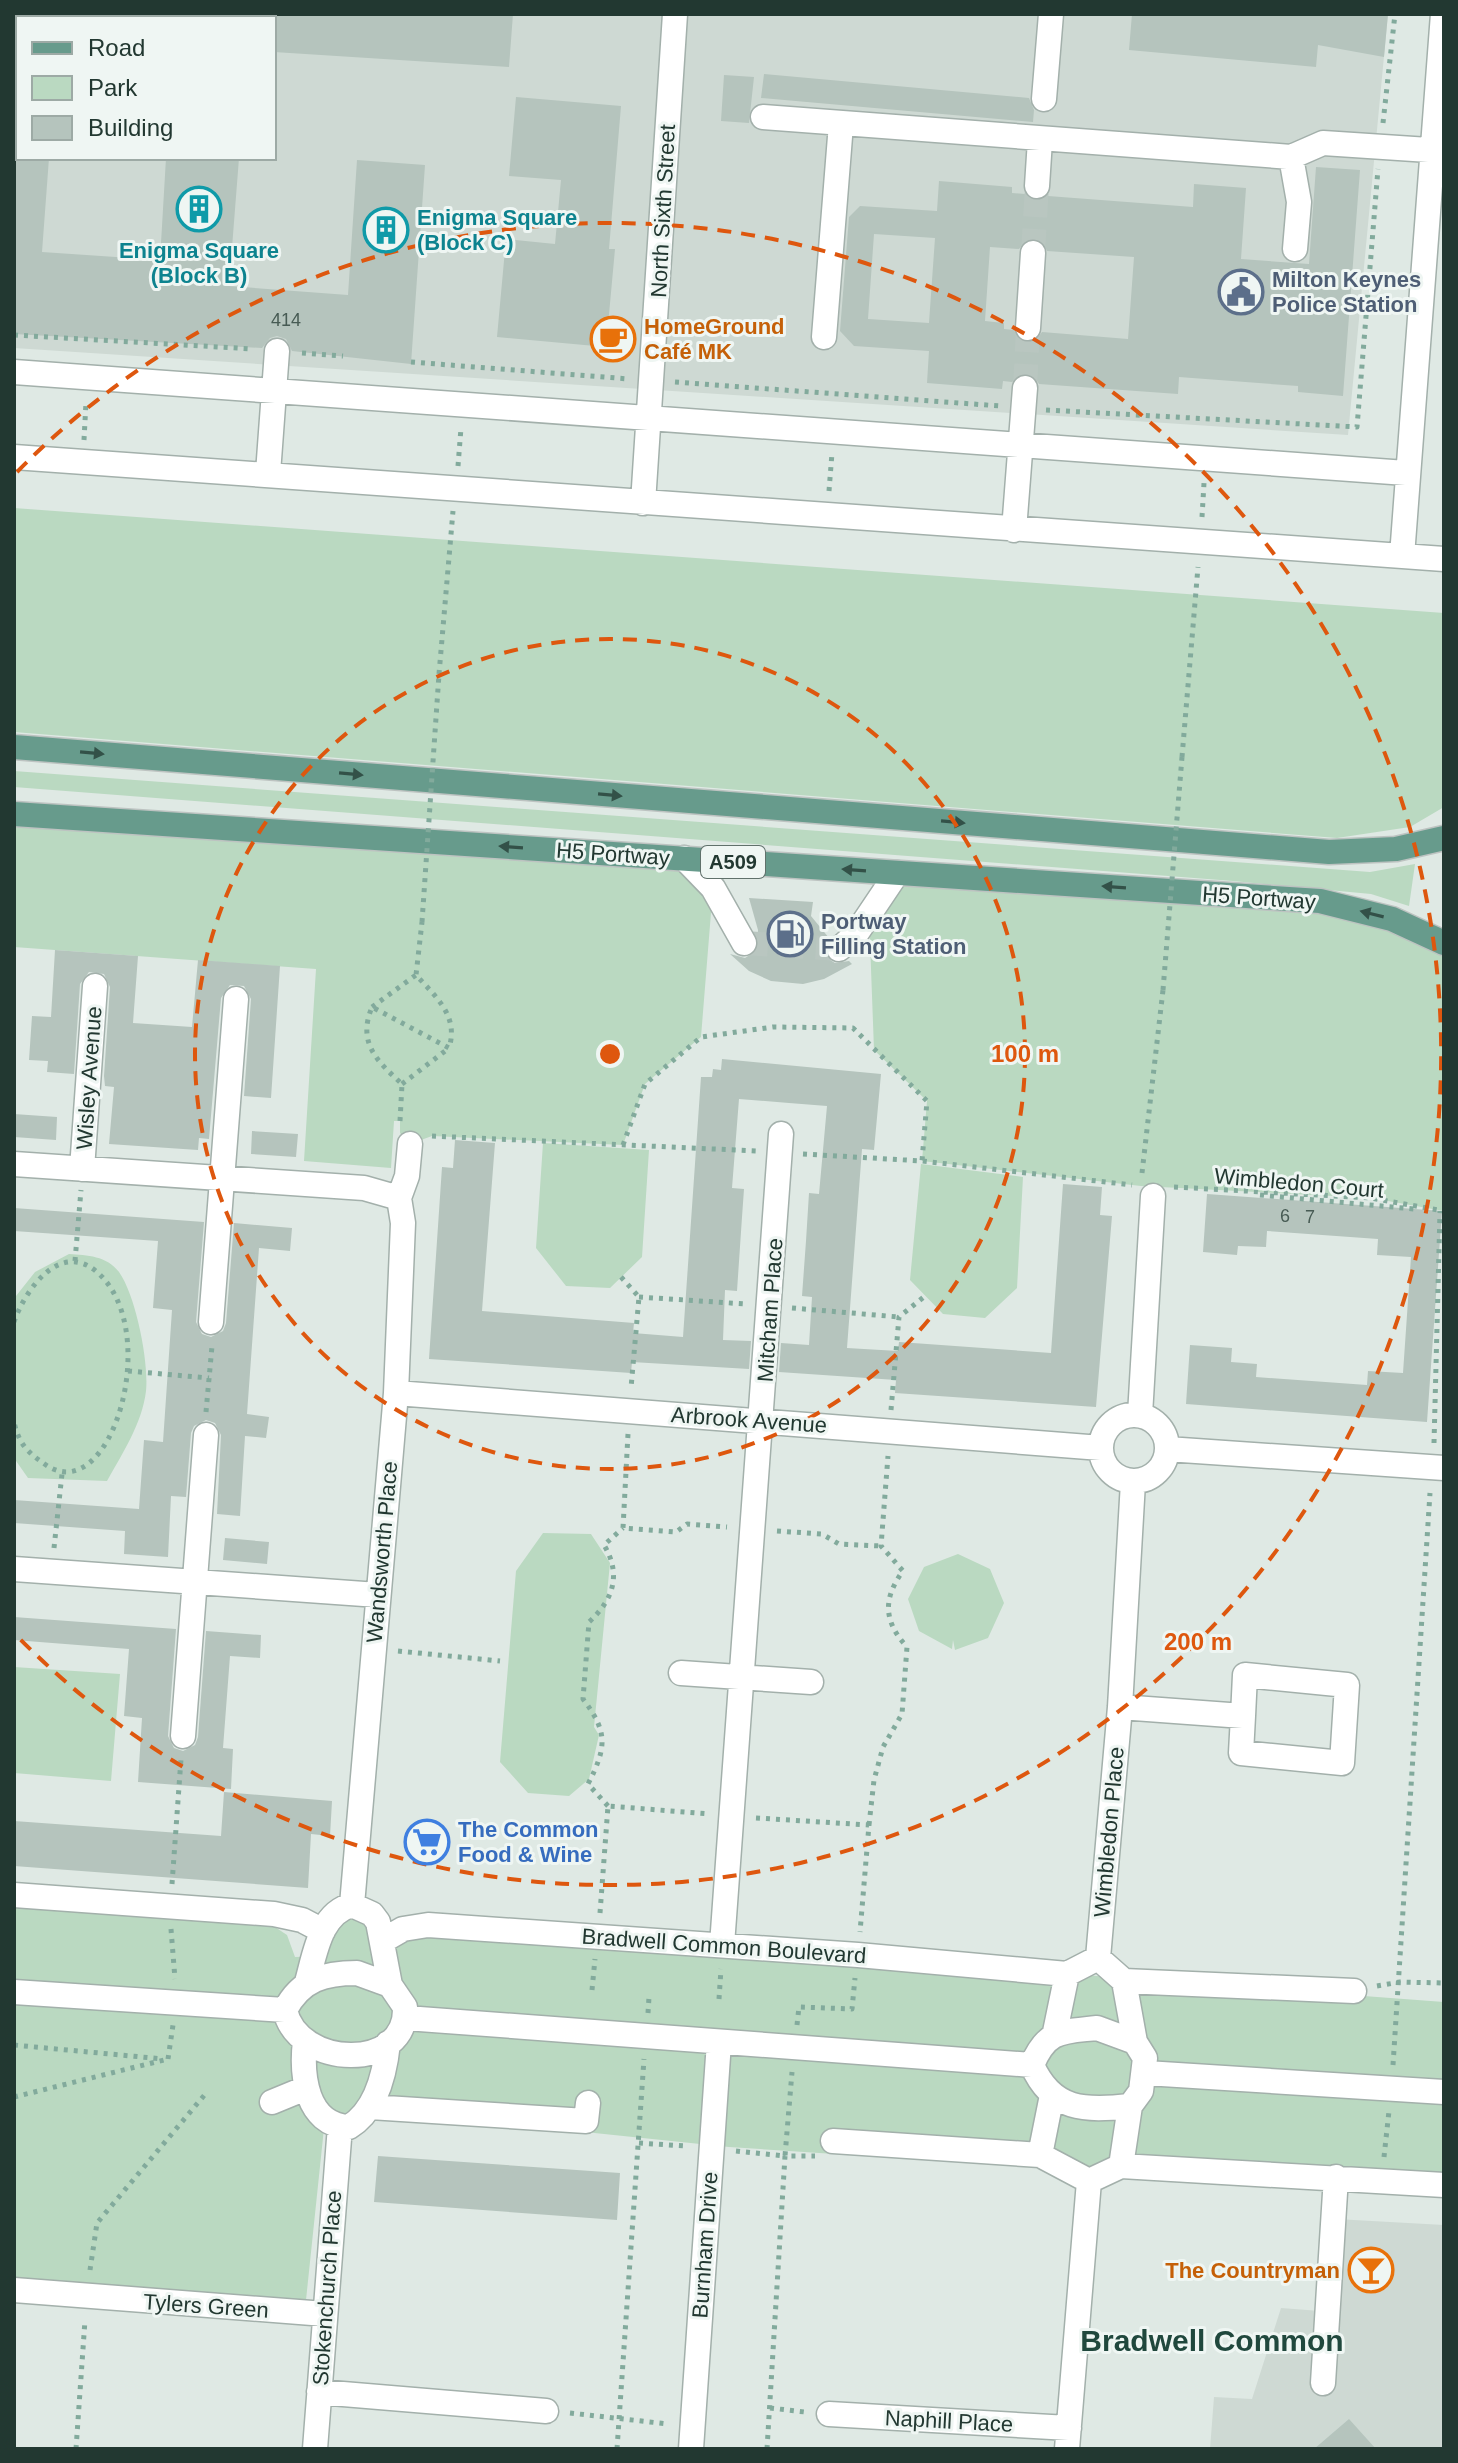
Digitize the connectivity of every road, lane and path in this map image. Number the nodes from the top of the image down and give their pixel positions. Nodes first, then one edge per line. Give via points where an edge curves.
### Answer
1 (675, 14) edge
2 (1051, 14) edge
3 (1443, 14) edge
4 (1044, 99) dead end
5 (763, 117) dead end
6 (841, 124) junction
7 (1040, 140) junction
8 (1439, 150) edge
9 (1291, 157) junction
10 (1037, 186) tunnel mouth
11 (1295, 249) dead end
12 (1033, 253) tunnel mouth
13 (1028, 328) tunnel mouth
14 (14, 335) edge
15 (824, 337) dead end
16 (277, 351) junction
17 (343, 356) dead end
18 (14, 372) edge
19 (87, 378) junction
20 (1025, 388) tunnel mouth
21 (274, 391) junction
22 (650, 417) junction
23 (1020, 445) junction
24 (14, 457) edge
25 (1205, 460) junction
26 (83, 461) junction
27 (268, 473) junction
28 (1406, 473) junction
29 (456, 486) junction
30 (643, 503) junction
31 (1014, 530) junction
32 (1201, 540) junction
33 (1402, 556) junction
34 (1444, 559) edge
35 (14, 747) edge
36 (14, 814) edge
37 (1444, 838) edge
38 (684, 858) junction
39 (897, 873) junction
40 (744, 943) dead end
41 (1444, 943) edge
42 (839, 949) dead end
43 (416, 975) junction
44 (95, 986) dead end
45 (236, 999) dead end
46 (372, 1007) junction
47 (449, 1048) junction
48 (402, 1084) junction
49 (781, 1143) junction
50 (410, 1144) junction
51 (623, 1145) junction
52 (922, 1161) junction
53 (14, 1164) edge
54 (82, 1169) junction
55 (222, 1178) junction
56 (1161, 1190) joint
57 (399, 1198) junction
58 (1443, 1211) edge
59 (75, 1261) junction
60 (621, 1277) dead end
61 (14, 1322) edge
62 (211, 1322) joint
63 (128, 1371) junction
64 (209, 1378) junction
65 (396, 1393) junction
66 (629, 1412) junction
67 (1140, 1415) junction
68 (762, 1421) junction
69 (14, 1422) edge
70 (206, 1435) joint
71 (1101, 1448) junction
72 (1167, 1449) junction
73 (1438, 1468) edge
74 (62, 1474) junction
75 (1133, 1482) junction
76 (623, 1528) junction
77 (754, 1529) junction
78 (14, 1569) edge
79 (52, 1572) junction
80 (194, 1582) junction
81 (378, 1595) junction
82 (374, 1649) junction
83 (500, 1661) dead end
84 (681, 1673) dead end
85 (743, 1677) junction
86 (811, 1682) dead end
87 (1120, 1707) junction
88 (1243, 1716) junction
89 (183, 1736) joint
90 (608, 1806) dead end
91 (869, 1825) dead end
92 (171, 1893) dead end
93 (14, 1895) edge
94 (352, 1905) junction
95 (323, 1931) junction
96 (384, 1940) junction
97 (722, 1945) junction
98 (858, 1955) junction
99 (1098, 1958) junction
100 (1067, 1974) junction
101 (1124, 1981) junction
102 (307, 1982) junction
103 (1400, 1982) junction
104 (1444, 1983) edge
105 (390, 1985) junction
106 (1354, 1991) joint
107 (14, 1992) edge
108 (649, 1997) dead end
109 (799, 2007) dead end
110 (285, 2010) junction
111 (406, 2018) junction
112 (1055, 2032) junction
113 (646, 2036) junction
114 (305, 2041) junction
115 (719, 2042) junction
116 (1135, 2042) junction
117 (388, 2043) junction
118 (14, 2045) edge
119 (793, 2058) dead end
120 (1032, 2065) junction
121 (1146, 2073) junction
122 (306, 2088) junction
123 (1391, 2088) junction
124 (207, 2092) dead end
125 (1444, 2092) edge
126 (1052, 2095) junction
127 (14, 2097) edge
128 (272, 2102) dead end
129 (588, 2103) dead end
130 (1130, 2106) junction
131 (370, 2107) junction
132 (340, 2126) junction
133 (824, 2148) joint
134 (1040, 2155) junction
135 (785, 2156) junction
136 (1121, 2166) junction
137 (1336, 2177) junction
138 (1089, 2181) junction
139 (1382, 2182) junction
140 (1444, 2185) edge
141 (14, 2290) edge
142 (86, 2296) junction
143 (325, 2314) junction
144 (1323, 2383) dead end
145 (319, 2392) junction
146 (770, 2408) junction
147 (546, 2411) joint
148 (829, 2414) joint
149 (619, 2418) junction
150 (692, 2438) edge
151 (1068, 2438) edge
152 (76, 2449) edge
153 (315, 2449) edge
154 (617, 2449) edge
155 (767, 2449) edge

1 - 22 street, North Sixth Street
2 - 4 street
3 - 8 street
5 - 6 street
6 - 7 street
6 - 15 street
7 - 9 street
7 - 10 street
8 - 9 street via 1323,143
8 - 28 street
9 - 11 street via 1299,202
12 - 13 street
14 - 16 path
16 - 17 path
16 - 21 street
18 - 19 street
19 - 21 street
19 - 26 path
20 - 23 street
21 - 22 street
21 - 27 street
22 - 23 street
22 - 30 street, North Sixth Street
23 - 25 street
23 - 31 street
24 - 26 street
25 - 28 street
25 - 32 path
26 - 27 street
27 - 29 street
28 - 33 street
29 - 30 street
29 - 43 path, bridge
30 - 31 street
31 - 32 street
32 - 33 street
32 - 52 path, bridge via 1141,1186
33 - 34 street
35 -> 37 main road via 1329,852 1396,849
38 -> 36 main road, H5 Portway / A509
39 -> 38 main road, H5 Portway / A509
38 - 40 street via 713,888
41 -> 39 main road, H5 Portway / A509 via 1392,919 1320,901
39 - 42 street via 856,934
43 - 46 path
43 - 47 path via 448,1013
44 - 54 street, Wisley Avenue
45 - 55 street
46 - 47 path
46 - 48 path via 367,1045
47 - 48 path
48 - 50 path via 400,1133
49 - 51 path
49 - 52 path
49 - 68 street, Mitcham Place
50 - 51 path via 432,1136
50 - 57 street, Wandsworth Place
51 - 52 path via 645,1084 701,1037 773,1027 853,1028 927,1101
53 - 54 street, Wisley Avenue
54 - 55 street, Wisley Avenue
54 - 59 path
55 - 57 street, Wisley Avenue via 364,1188
55 - 62 street
56 - 58 path via 1371,1198
56 - 67 street
57 - 65 street, Wandsworth Place via 403,1223
58 - 73 path
59 - 61 path via 63,1262 34,1283
59 - 63 path via 100,1274 122,1308 129,1334
60 - 66 path via 639,1297
62 - 64 path
63 - 64 path
63 - 74 path via 106,1447
64 - 70 path
65 - 66 street, Arbrook Avenue
65 - 81 street, Wandsworth Place
66 - 68 street, Arbrook Avenue
66 - 76 path
67 - 71 street via 1113,1423
67 - 72 street via 1160,1427
68 - 71 street, Arbrook Avenue
68 - 77 street, Mitcham Place
69 - 74 path via 25,1450
70 - 80 street
71 - 75 street via 1108,1468
72 - 73 street
72 - 75 street via 1158,1471
73 - 103 path
74 - 79 path
75 - 87 street, Wimbledon Place
76 - 77 path via 676,1532 687,1524
76 - 90 path via 604,1545 615,1568 613,1589 605,1607 589,1622 583,1699 601,1723 602,1733 597,1767 588,1784
77 - 85 street, Mitcham Place
77 - 91 path via 822,1534 839,1544 881,1546 903,1571 890,1589 887,1612 907,1647 902,1714 883,1747
78 - 79 street
79 - 80 street
80 - 81 street
80 - 89 street
81 - 82 street, Wandsworth Place
82 - 83 path
82 - 94 street, Wandsworth Place
84 - 85 street
85 - 86 street
85 - 97 street, Mitcham Place
87 - 88 street
87 - 99 street, Wimbledon Place
88 - 88 street via 1245,1675 1347,1685 1342,1763 1241,1753
89 - 92 path
93 - 95 street via 274,1914
94 - 95 street via 336,1911
94 - 96 street via 372,1914
95 - 102 street
96 - 97 street, Bradwell Common Boulevard via 403,1929 428,1925
96 - 105 street
97 - 98 street, Bradwell Common Boulevard
98 - 100 street, Bradwell Common Boulevard
98 - 109 path via 852,2009
99 - 100 street
99 - 101 street
100 - 112 street
101 - 106 street
101 - 116 street
102 - 105 street via 357,1973
102 - 110 street
103 - 104 path
103 - 106 path
103 - 123 path
105 - 111 street
107 - 110 street
108 - 113 path
110 - 114 street
111 - 113 street
111 - 117 street
112 - 116 street via 1097,2028
112 - 120 street
113 - 115 street
113 - 149 path
114 - 117 street via 317,2050 350,2056
114 - 122 street
115 - 120 street
115 - 150 street, Burnham Drive
116 - 121 street via 1145,2058
117 - 131 street via 385,2069
118 - 127 path via 168,2059
119 - 135 path
120 - 126 street
121 - 123 street
121 - 130 street
122 - 128 street
122 - 132 street via 318,2112
123 - 125 street
123 - 139 path
124 - 142 path via 97,2223
126 - 130 street via 1073,2107
126 - 134 street
129 - 131 street via 586,2121
130 - 136 street
131 - 132 street via 355,2123
132 - 143 street, Stokenchurch Place
133 - 134 street
133 - 135 path
134 - 138 street
135 - 146 path
136 - 137 street
136 - 138 street
137 - 139 street
137 - 144 street
138 - 151 street
139 - 140 street
141 - 142 street, Tylers Green
142 - 143 street, Tylers Green
142 - 152 path
143 - 145 street, Stokenchurch Place
145 - 147 street
145 - 153 street, Stokenchurch Place
146 - 148 path
146 - 155 path
147 - 149 path
148 - 151 street, Naphill Place
149 - 150 path
149 - 154 path

